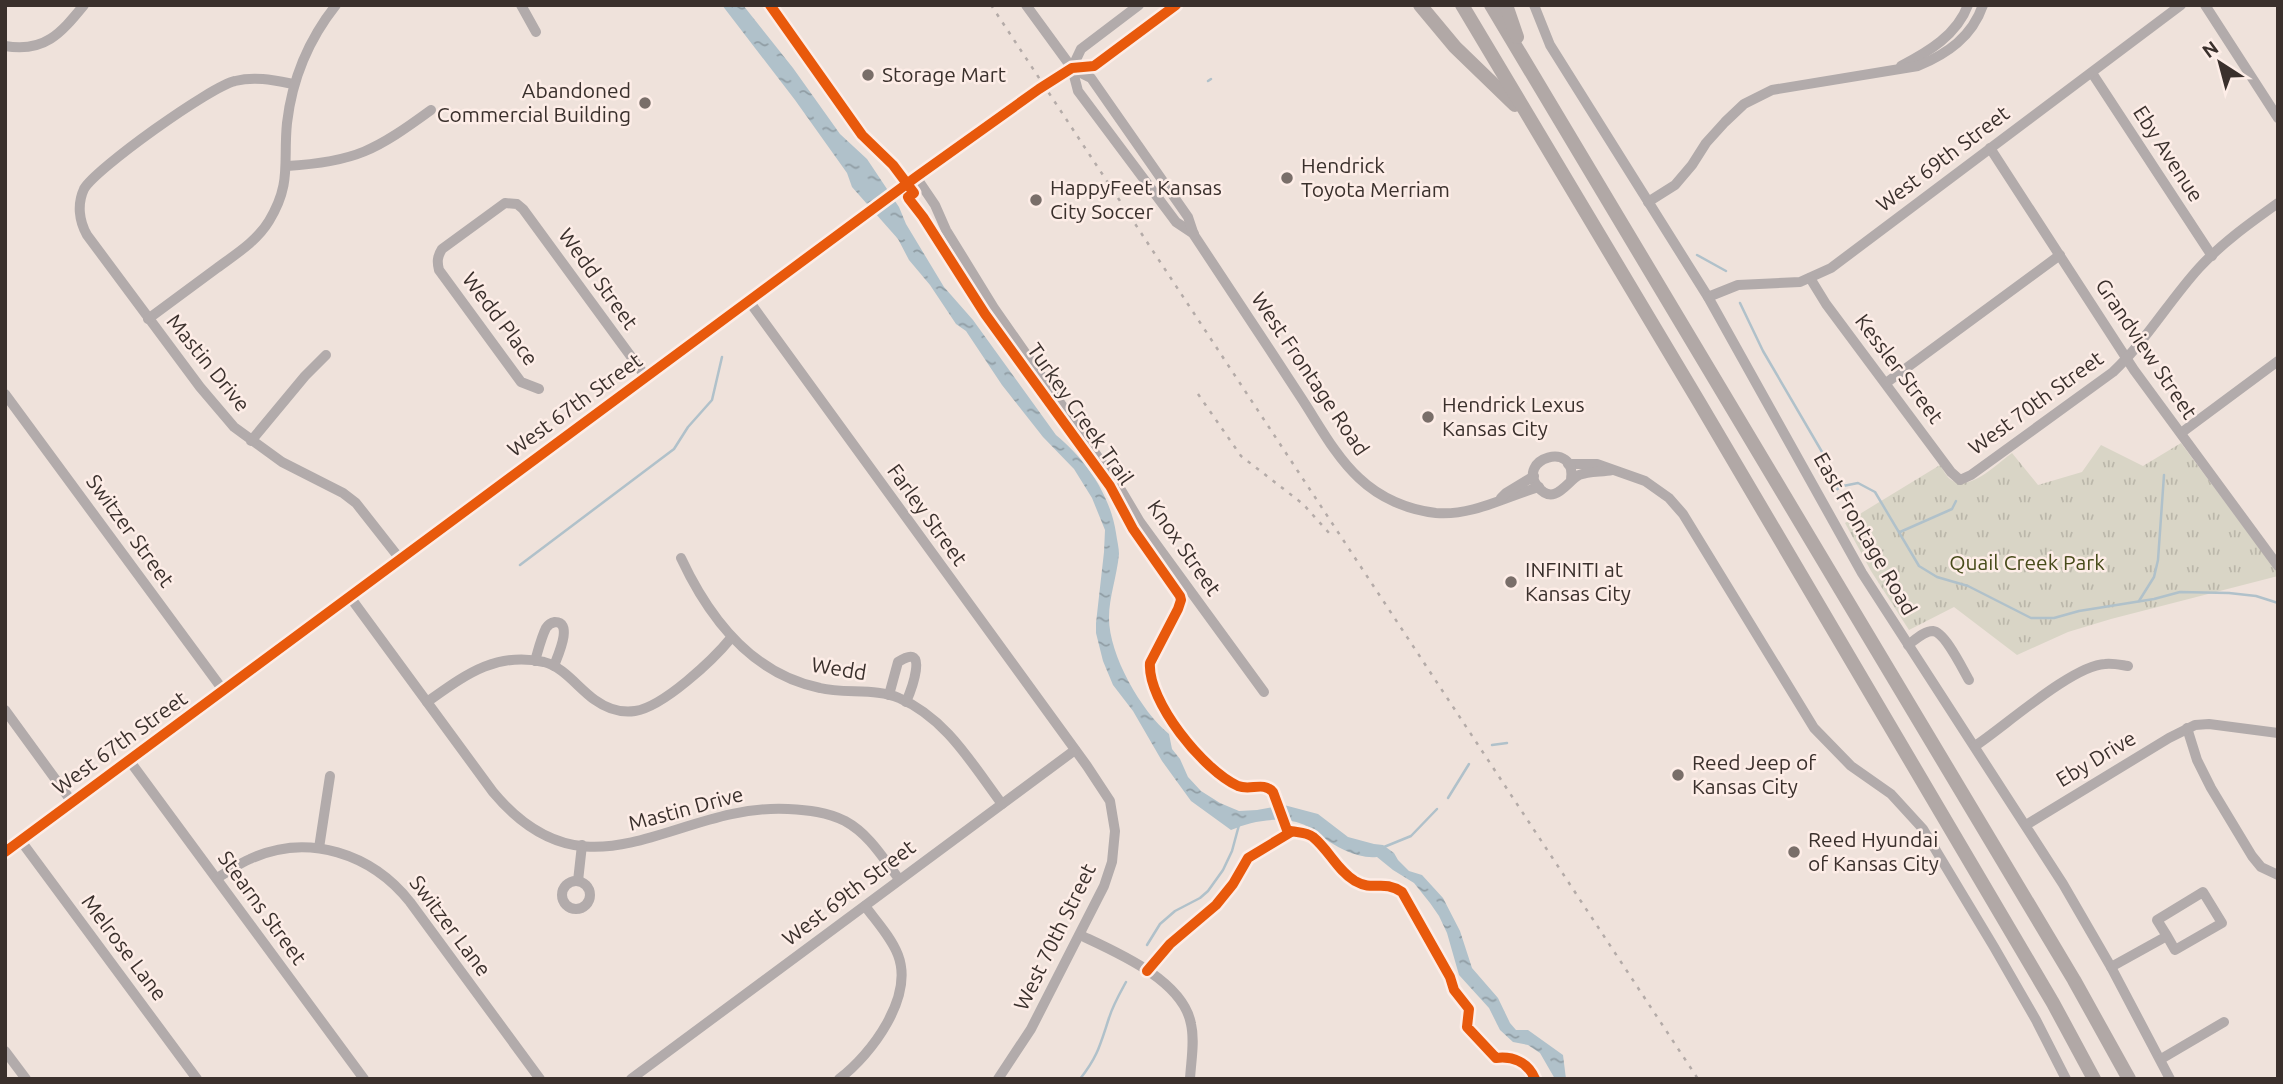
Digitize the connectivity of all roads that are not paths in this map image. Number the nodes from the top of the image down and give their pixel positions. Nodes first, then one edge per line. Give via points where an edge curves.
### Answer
1 (84, 5) edge
2 (336, 5) edge
3 (521, 5) edge
4 (1026, 5) edge
5 (1139, 5) edge
6 (1176, 5) edge
7 (1420, 5) edge
8 (1462, 5) edge
9 (1491, 5) edge
10 (1506, 5) edge
11 (1534, 5) edge
12 (1968, 5) edge
13 (1983, 5) edge
14 (2181, 5) edge
15 (2205, 5) edge
16 (536, 32) dead end
17 (5, 46) edge
18 (1526, 65) junction
19 (1072, 68) junction
20 (1891, 71) junction
21 (2092, 73) junction
22 (293, 84) junction
23 (431, 110) dead end
24 (1530, 118) junction
25 (2278, 118) edge
26 (1139, 148) junction
27 (1990, 148) junction
28 (1127, 157) junction
29 (287, 166) junction
30 (916, 177) junction
31 (1648, 202) junction
32 (2278, 203) edge
33 (1194, 235) junction
34 (2060, 255) junction
35 (2212, 256) junction
36 (437, 264) joint
37 (1810, 278) junction
38 (1707, 297) junction
39 (749, 301) junction
40 (148, 319) junction
41 (326, 355) dead end
42 (2127, 358) junction
43 (2278, 361) edge
44 (646, 377) junction
45 (1886, 383) junction
46 (539, 389) dead end
47 (5, 394) edge
48 (2181, 433) junction
49 (251, 441) junction
50 (1568, 464) junction
51 (1612, 470) junction
52 (1534, 476) junction
53 (1571, 480) junction
54 (1960, 480) joint
55 (1539, 487) junction
56 (1498, 501) junction
57 (2273, 551) edge
58 (681, 558) dead end
59 (400, 559) junction
60 (2278, 566) edge
61 (350, 597) junction
62 (731, 638) junction
63 (1909, 645) junction
64 (535, 661) junction
65 (554, 666) junction
66 (2128, 666) dead end
67 (1969, 680) dead end
68 (223, 690) junction
69 (1264, 692) dead end
70 (889, 695) junction
71 (427, 702) junction
72 (906, 702) junction
73 (5, 710) edge
74 (2187, 729) junction
75 (2278, 733) edge
76 (1975, 746) junction
77 (1075, 750) junction
78 (129, 760) junction
79 (330, 776) dead end
80 (72, 802) junction
81 (1002, 804) junction
82 (2026, 825) junction
83 (21, 841) junction
84 (582, 845) junction
85 (320, 848) junction
86 (5, 852) edge
87 (2276, 874) edge
88 (217, 878) junction
89 (899, 879) junction
90 (578, 881) dead end
91 (864, 906) junction
92 (1080, 935) junction
93 (2167, 936) junction
94 (2111, 967) junction
95 (2224, 1022) dead end
96 (5, 1051) edge
97 (2161, 1059) junction
98 (26, 1079) edge
99 (197, 1079) edge
100 (364, 1079) edge
101 (540, 1079) edge
102 (631, 1079) edge
103 (839, 1079) edge
104 (998, 1079) edge
105 (1190, 1079) edge
106 (2066, 1079) edge
107 (2094, 1079) edge
108 (2129, 1079) edge
109 (2170, 1079) edge

1 - 17 street via 53,38 26,47
2 - 22 street
3 - 16 street
4 - 19 street
5 - 19 street, West 67th Street via 1080,49
6 - 19 street, West 67th Street via 1094,66
7 - 24 highway via 1455,47
8 - 24 highway
9 - 18 highway
10 - 18 highway
11 - 31 street, East Frontage Road via 1550,45
12 - 20 street via 1954,30 1938,44
13 - 20 street via 1958,44 1938,58
14 - 21 street, West 69th Street
15 - 25 street
18 - 108 highway
19 - 26 street, West Frontage Road via 1091,78
19 - 28 street, West Frontage Road via 1078,90
19 - 30 street, West 67th Street
20 - 31 street via 1772,90 1744,104 1675,184
21 - 27 street, West 69th Street
21 - 35 street, Eby Avenue
22 - 29 street
22 - 40 street, Mastin Drive via 250,78 219,86 92,179 80,201 87,236
23 - 29 street via 356,156
24 - 107 highway
26 - 28 street
26 - 33 street, West Frontage Road via 1188,217
27 - 34 street, Grandview Street
27 - 37 street, West 69th Street via 1831,268
28 - 33 street, West Frontage Road via 1176,222
29 - 40 street via 278,204 254,240
30 - 39 street, West 67th Street
30 - 69 street, Knox Street via 994,308 1140,522
31 - 38 street, East Frontage Road
32 - 35 street, West 70th Street
33 - 56 street, West Frontage Road via 1359,478 1409,508 1468,511
34 - 42 street, Grandview Street
34 - 45 street
35 - 42 street, West 70th Street
36 - 44 street, Wedd Street via 442,249 505,203 517,204
36 - 46 street, Wedd Place via 521,382
37 - 38 street, West 69th Street via 1738,285
37 - 45 street, Kessler Street
38 - 63 street, East Frontage Road via 1850,554
39 - 44 street, West 67th Street
39 - 77 street, Farley Street
40 - 49 street, Mastin Drive via 218,409
41 - 49 street
42 - 48 street, Grandview Street
42 - 54 street, West 70th Street
43 - 48 street
44 - 59 street, West 67th Street
45 - 54 street, Kessler Street
47 - 68 street, Switzer Street
48 - 57 street, Grandview Street
49 - 59 street, Mastin Drive via 356,503
50 - 51 street via 1597,464
50 - 52 street via 1558,457 1546,457
50 - 53 street
51 - 53 street
51 - 106 street via 1645,481 1670,498 1814,728 1851,765 1891,794 1923,829 2030,1009
52 - 55 street
52 - 56 street, West Frontage Road
53 - 55 street via 1565,490 1554,494
55 - 56 street, West Frontage Road
57 - 60 street, Grandview Street
58 - 62 street, Wedd via 700,596
59 - 61 street, West 67th Street
61 - 68 street, West 67th Street
61 - 71 street, Mastin Drive
62 - 65 street via 670,693 634,711 604,706
62 - 70 street, Wedd via 751,656 795,681
63 - 67 street via 1931,631 1938,633
63 - 76 street, East Frontage Road
64 - 65 street
64 - 65 street via 546,627 557,623 565,632
64 - 71 street via 485,666
66 - 76 street via 2104,664 2075,676
68 - 78 street, West 67th Street
70 - 72 street, Wedd
70 - 72 street via 898,662 911,659 917,671
71 - 84 street, Mastin Drive via 519,820 540,834
72 - 81 street, Wedd via 943,727
73 - 80 street
74 - 75 street, Eby Drive via 2209,724
74 - 82 street, Eby Drive
74 - 87 street via 2211,788 2252,856
76 - 82 street, East Frontage Road
77 - 81 street, West 69th Street
77 - 92 street, West 70th Street via 1110,801 1115,842 1108,874
78 - 80 street, West 67th Street
78 - 88 street, Stearns Street
79 - 85 street
80 - 83 street, West 67th Street
81 - 89 street, West 69th Street
82 - 94 street, East Frontage Road
83 - 86 street, West 67th Street
83 - 99 street, Melrose Lane
84 - 89 street, Mastin Drive via 637,843 732,813 807,810 826,813 865,835
84 - 90 street
85 - 88 street, Switzer Lane via 268,852
85 - 101 street, Switzer Lane via 359,860 393,882
88 - 100 street, Stearns Street
89 - 91 street, West 69th Street
91 - 102 street, West 69th Street
91 - 103 street via 896,950 901,989 875,1040
92 - 104 street, West 70th Street via 1031,1029
92 - 105 street via 1147,971 1175,993 1191,1023
93 - 93 street via 2175,950 2222,923 2203,892 2157,920
93 - 94 street
94 - 97 street, East Frontage Road
95 - 97 street
96 - 98 street
97 - 109 street, East Frontage Road

